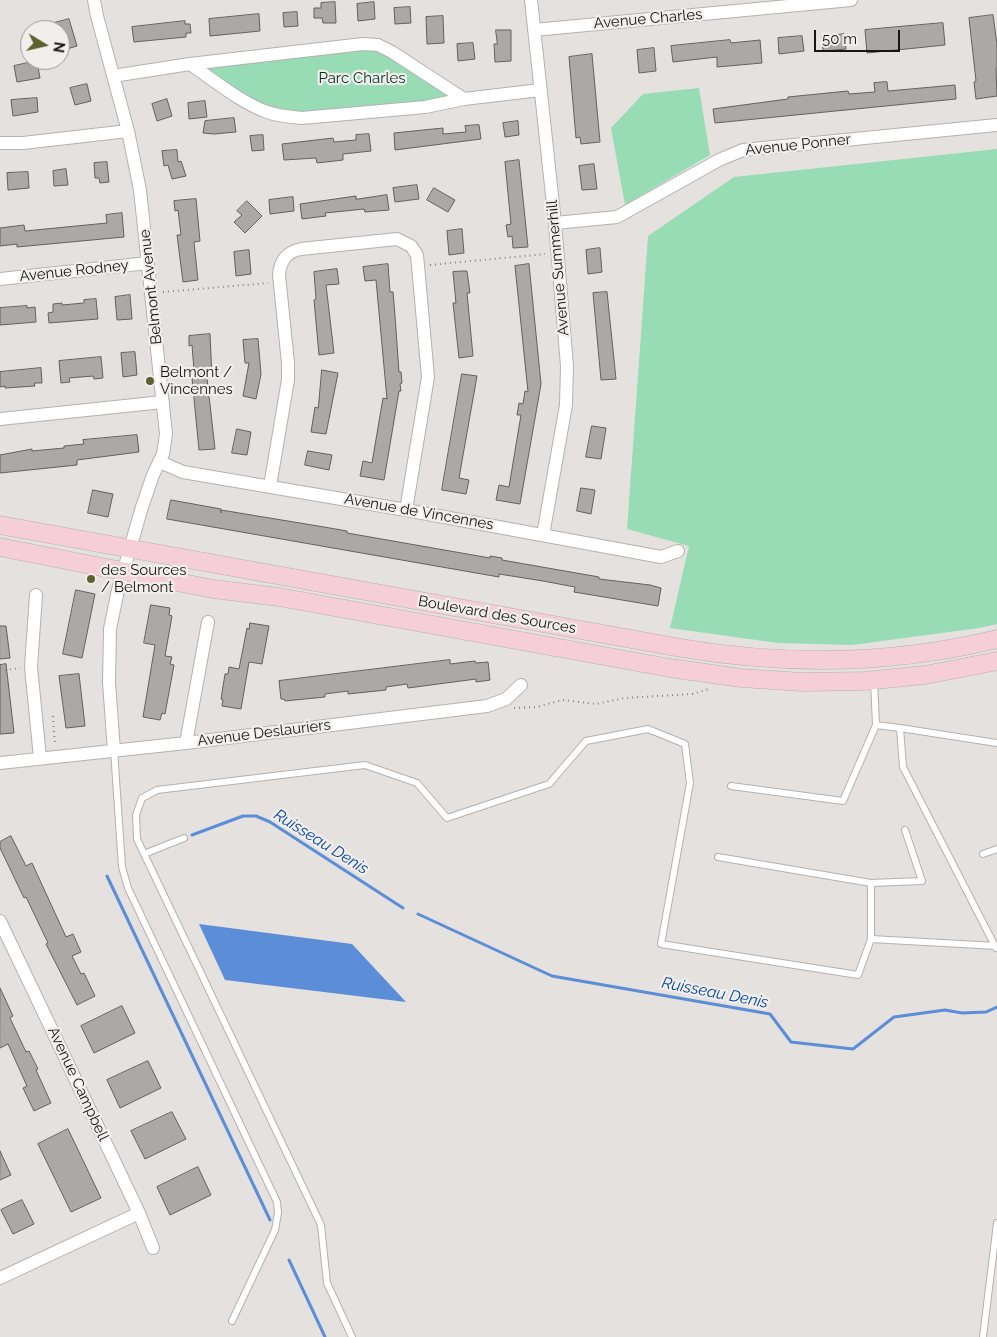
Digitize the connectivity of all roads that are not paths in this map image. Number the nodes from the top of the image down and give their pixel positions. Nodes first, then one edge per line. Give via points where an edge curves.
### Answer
1 (94, 0) edge
2 (531, 0) edge
3 (851, 0) edge
4 (534, 30) junction
5 (190, 64) junction
6 (112, 76) junction
7 (540, 90) junction
8 (464, 99) junction
9 (997, 124) edge
10 (128, 131) junction
11 (0, 143) edge
12 (555, 223) junction
13 (148, 263) junction
14 (0, 279) edge
15 (163, 402) junction
16 (0, 420) edge
17 (160, 462) junction
18 (270, 486) junction
19 (406, 510) junction
20 (0, 525) edge
21 (543, 535) junction
22 (0, 548) edge
23 (131, 549) junction
24 (678, 551) dead end
25 (124, 572) junction
26 (36, 596) dead end
27 (208, 622) dead end
28 (997, 639) edge
29 (997, 661) edge
30 (874, 680) junction
31 (521, 685) dead end
32 (876, 725) junction
33 (900, 728) junction
34 (186, 743) junction
35 (997, 743) edge
36 (114, 750) junction
37 (40, 758) junction
38 (0, 763) edge
39 (731, 786) dead end
40 (905, 830) dead end
41 (184, 838) dead end
42 (997, 849) edge
43 (144, 854) junction
44 (984, 854) dead end
45 (718, 857) dead end
46 (870, 883) junction
47 (0, 921) edge
48 (870, 939) junction
49 (997, 947) edge
50 (139, 1213) junction
51 (997, 1223) edge
52 (154, 1248) dead end
53 (0, 1277) edge
54 (232, 1321) dead end
55 (352, 1337) edge
56 (983, 1337) edge

1 - 6 street, Belmont Avenue
2 - 4 street, Avenue Summerhill
3 - 4 street, Avenue Charles
4 - 7 street, Avenue Summerhill
5 - 6 street
5 - 8 street via 251,104 284,116 302,118 426,106
5 - 8 street via 363,44 378,45
6 - 10 street, Belmont Avenue
7 - 8 street
7 - 12 street, Avenue Summerhill
9 - 12 street, Avenue Ponner via 742,150 617,216
10 - 11 street
10 - 13 street, Belmont Avenue via 140,190
12 - 21 street, Avenue Summerhill via 568,366 566,405
13 - 14 street, Avenue Rodney
13 - 15 street, Belmont Avenue
15 - 16 street
15 - 17 street, Belmont Avenue via 166,442
17 - 18 street, Avenue de Vincennes via 183,472
17 - 23 street, Belmont Avenue via 142,506
18 - 19 street, Avenue de Vincennes
18 - 19 street via 288,380 279,275 281,264 290,252 301,249 397,239 411,246 417,255 429,371
19 - 21 street, Avenue de Vincennes
20 - 23 main road, Boulevard des Sources
21 - 24 street, Avenue de Vincennes via 661,557
22 - 25 main road, Boulevard des Sources
23 - 25 street, Belmont Avenue
23 - 28 main road, Boulevard des Sources via 755,658 806,661 878,659
25 - 30 main road, Boulevard des Sources via 726,676 803,682
25 - 36 street, Belmont Avenue via 110,632
26 - 37 street via 31,667
27 - 34 street
29 - 30 main road, Boulevard des Sources via 933,674
30 - 32 lane
31 - 34 street, Avenue Deslauriers via 502,702 487,706
32 - 33 lane
32 - 39 lane via 843,801
33 - 35 lane
33 - 49 lane via 903,767
34 - 36 street, Avenue Deslauriers
36 - 37 street, Avenue Deslauriers
36 - 54 lane via 122,868 128,888 277,1202 275,1230
37 - 38 street, Avenue Deslauriers
40 - 46 lane via 922,881
41 - 43 lane
42 - 44 lane
43 - 48 lane via 137,839 136,815 142,798 157,790 364,765 417,784 446,818 549,784 586,741 648,729 685,744 690,783 660,944 858,975
43 - 55 lane via 321,1225 327,1283
45 - 46 lane
46 - 48 lane
47 - 50 street, Avenue Campbell
48 - 49 lane
50 - 52 street, Avenue Campbell
50 - 53 street
51 - 56 lane

